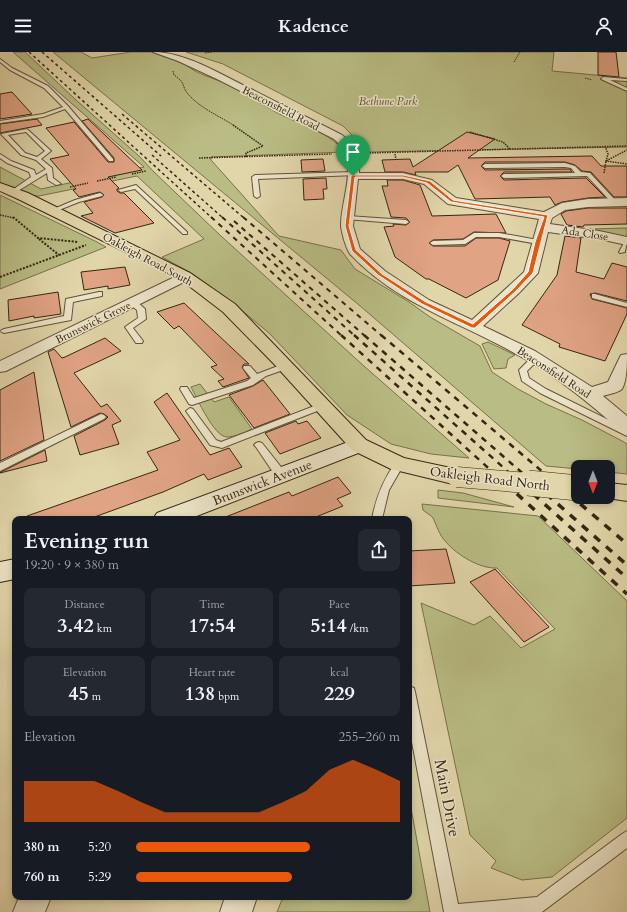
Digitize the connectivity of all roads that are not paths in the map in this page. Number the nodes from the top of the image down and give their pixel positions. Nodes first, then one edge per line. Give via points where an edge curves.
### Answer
1 (158, 52) edge
2 (166, 53) edge
3 (0, 60) edge
4 (627, 80) edge
5 (627, 90) edge
6 (66, 107) junction
7 (0, 122) edge
8 (0, 156) edge
9 (38, 159) junction
10 (112, 160) dead end
11 (485, 166) dead end
12 (50, 169) junction
13 (353, 175) junction
14 (580, 175) junction
15 (504, 176) dead end
16 (34, 178) junction
17 (58, 184) dead end
18 (7, 190) edge
19 (121, 190) dead end
20 (100, 195) dead end
21 (257, 196) dead end
22 (621, 203) edge
23 (52, 211) junction
24 (348, 218) junction
25 (544, 221) junction
26 (406, 222) dead end
27 (185, 233) dead end
28 (433, 242) dead end
29 (538, 242) junction
30 (625, 245) edge
31 (186, 276) junction
32 (99, 294) dead end
33 (595, 296) dead end
34 (132, 302) junction
35 (627, 305) edge
36 (68, 318) junction
37 (82, 327) junction
38 (473, 327) junction
39 (4, 331) dead end
40 (139, 341) dead end
41 (536, 358) junction
42 (627, 359) edge
43 (286, 366) junction
44 (0, 367) edge
45 (247, 368) dead end
46 (256, 379) junction
47 (184, 389) dead end
48 (590, 394) junction
49 (189, 406) junction
50 (322, 406) junction
51 (101, 417) dead end
52 (627, 426) edge
53 (627, 433) edge
54 (259, 445) dead end
55 (359, 445) junction
56 (399, 464) junction
57 (0, 466) edge
58 (281, 475) junction
59 (571, 487) edge
60 (177, 516) edge
61 (378, 516) edge
62 (12, 570) edge
63 (0, 572) edge
64 (412, 707) edge
65 (627, 839) edge
66 (34, 900) edge
67 (239, 900) edge
68 (28, 912) edge
69 (236, 912) edge
70 (453, 912) edge

1 - 2 street, Beaconsfield Road
2 - 13 street, Beaconsfield Road via 222,78 338,137 352,154
3 - 6 lane via 11,69 46,87
4 - 5 lane via 603,78
6 - 7 lane via 50,114
6 - 10 lane
8 - 16 lane via 32,171
9 - 9 lane via 23,154 4,134 27,130 48,151
9 - 12 lane
11 - 14 lane via 564,165 573,167
12 - 16 lane
12 - 17 lane via 50,179
13 - 21 lane via 255,177
13 - 24 street, Beaconsfield Road
13 - 25 street, Ada Close via 403,176 428,182 452,201
14 - 15 lane
14 - 22 lane via 588,174
16 - 18 lane
18 - 23 main road, Oakleigh Road South
19 - 27 lane via 136,187
20 - 23 lane
22 - 25 street via 588,203 562,207
23 - 31 main road, Oakleigh Road South
24 - 26 lane
24 - 38 street, Beaconsfield Road via 347,226 354,250 380,274 424,303
25 - 29 street
25 - 30 street, Ada Close via 599,235
28 - 29 lane via 465,242 474,235 499,235
29 - 38 street via 531,273
31 - 34 street, Brunswick Grove
31 - 43 main road, Oakleigh Road South via 229,308
32 - 36 lane via 69,301
33 - 35 lane
34 - 37 street, Brunswick Grove
34 - 40 lane via 141,309 142,320 129,327
36 - 37 lane
36 - 39 lane
37 - 44 street, Brunswick Grove
38 - 41 street, Beaconsfield Road
41 - 48 street, Beaconsfield Road
41 - 53 lane via 523,370 525,379 543,391
42 - 48 street via 615,386
43 - 46 lane
43 - 50 main road, Oakleigh Road South
45 - 46 lane
46 - 49 lane
47 - 49 lane
48 - 52 street, Beaconsfield Road
49 - 50 lane via 213,443 222,445
50 - 55 main road, Oakleigh Road South
51 - 57 lane
54 - 58 lane
55 - 56 main road, Oakleigh Road North
55 - 58 street, Brunswick Avenue
56 - 59 main road, Oakleigh Road North, bridge via 457,476
56 - 61 lane via 386,481
58 - 60 street, Brunswick Avenue
62 - 63 street
64 - 70 lane, Main Drive
65 - 70 lane via 540,905
66 - 68 street
67 - 69 street

